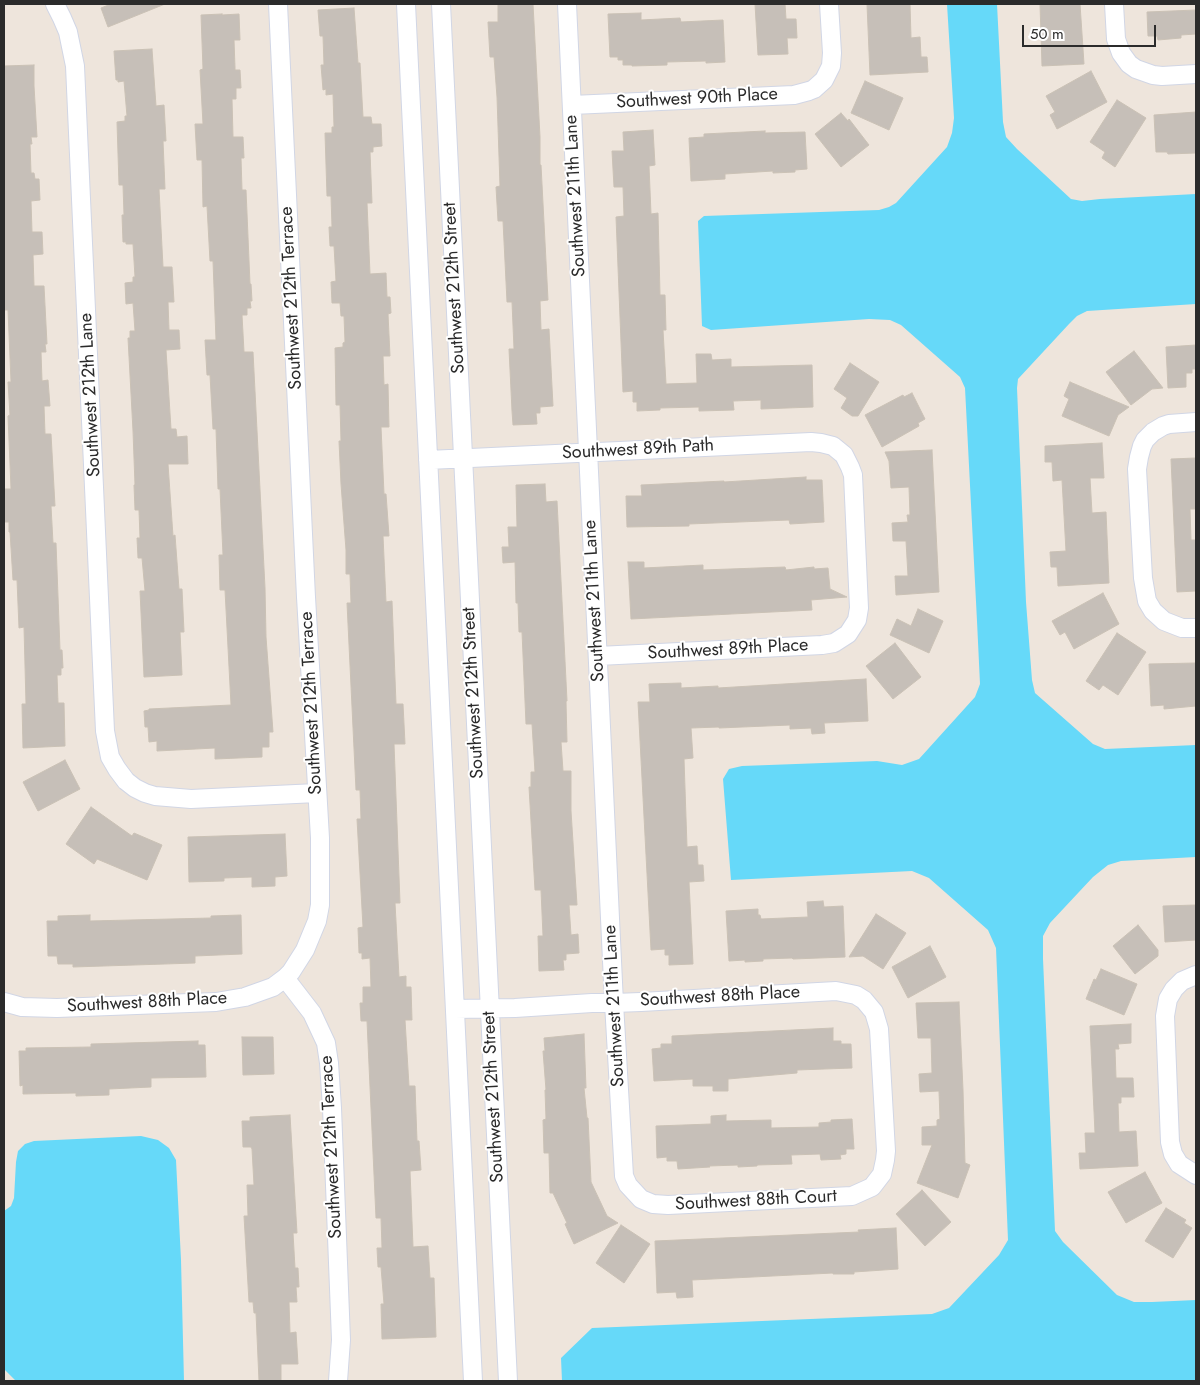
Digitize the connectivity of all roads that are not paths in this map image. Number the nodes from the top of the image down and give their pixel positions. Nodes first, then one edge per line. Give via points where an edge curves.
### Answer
1 (278, 4) edge
2 (406, 4) edge
3 (441, 4) edge
4 (567, 4) edge
5 (829, 4) edge
6 (1114, 4) edge
7 (56, 5) edge
8 (1196, 74) edge
9 (572, 105) junction
10 (1196, 422) edge
11 (588, 452) junction
12 (463, 458) junction
13 (428, 460) junction
14 (1196, 628) edge
15 (853, 629) joint
16 (598, 656) junction
17 (317, 793) junction
18 (1196, 975) edge
19 (285, 978) junction
20 (4, 1002) edge
21 (614, 1002) junction
22 (489, 1008) junction
23 (454, 1010) junction
24 (1190, 1172) edge
25 (876, 1183) joint
26 (636, 1194) joint
27 (338, 1381) edge
28 (473, 1381) edge
29 (508, 1381) edge

1 - 17 street, Southwest 212th Terrace
2 - 13 street, Southwest 212th Street
3 - 12 street, Southwest 212th Street
4 - 9 street, Southwest 211th Lane
5 - 9 street, Southwest 90th Place via 832,60 827,75 809,91 794,95
6 - 8 street via 1116,39 1124,59 1136,69 1152,75
7 - 17 street, Southwest 212th Lane via 68,32 75,66 105,731 110,757 126,781 135,788 145,794 172,799
9 - 11 street, Southwest 211th Lane
10 - 14 street via 1174,423 1153,432 1140,450 1138,469 1147,601 1158,617 1170,624
11 - 12 street, Southwest 89th Path
11 - 15 street, Southwest 89th Path via 811,442 833,446 844,455 853,475 859,608
11 - 16 street, Southwest 211th Lane
12 - 13 street, Southwest 89th Path
12 - 22 street, Southwest 212th Street
13 - 23 street, Southwest 212th Street
15 - 16 street, Southwest 89th Place via 846,637 822,645
16 - 21 street, Southwest 211th Lane
17 - 19 street, Southwest 212th Terrace via 320,905 312,936
18 - 24 street via 1174,989 1165,1016 1169,1134 1173,1154 1179,1164
19 - 20 street, Southwest 88th Place via 259,993 216,1002 57,1008
19 - 27 street, Southwest 212th Terrace via 312,1013 326,1043 329,1063 341,1340
21 - 22 street, Southwest 88th Place
21 - 25 street, Southwest 88th Place via 836,991 851,993 864,1000 874,1012 879,1029 886,1151 884,1168
21 - 26 street, Southwest 211th Lane via 623,1170 625,1180
22 - 23 street, Southwest 88th Place
22 - 29 street, Southwest 212th Street
23 - 28 street, Southwest 212th Street
25 - 26 street, Southwest 88th Court via 857,1194 843,1197 668,1205 647,1202

